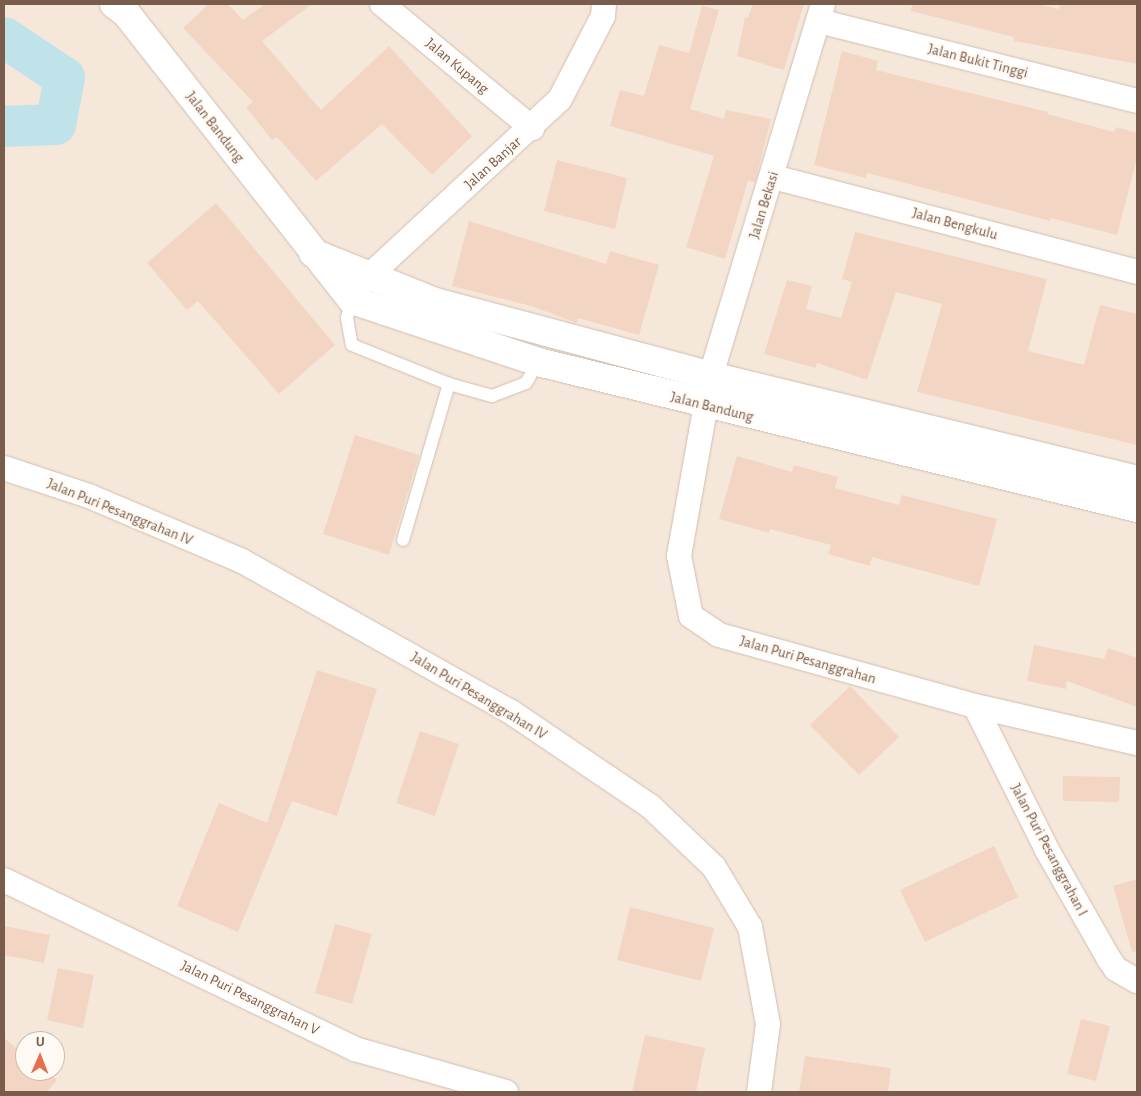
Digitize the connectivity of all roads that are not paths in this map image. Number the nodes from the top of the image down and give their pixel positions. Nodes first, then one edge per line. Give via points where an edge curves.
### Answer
1 (382, 4) edge
2 (604, 4) edge
3 (125, 7) edge
4 (821, 12) edge
5 (1137, 100) edge
6 (532, 128) junction
7 (773, 177) junction
8 (313, 253) junction
9 (1137, 272) edge
10 (370, 274) junction
11 (349, 299) junction
12 (538, 362) junction
13 (711, 376) junction
14 (449, 384) junction
15 (706, 406) junction
16 (4, 468) edge
17 (1137, 480) edge
18 (1137, 508) edge
19 (403, 540) dead end
20 (975, 706) junction
21 (1137, 743) edge
22 (4, 880) edge
23 (1137, 981) edge
24 (506, 1092) edge
25 (759, 1092) edge

1 - 6 street, Jalan Kupang
2 - 6 street, Jalan Banjar via 602,16 560,99
3 - 8 street, Jalan Bandung
4 - 5 street, Jalan Bukit Tinggi
4 - 7 street, Jalan Bekasi
6 - 10 street, Jalan Banjar
7 - 9 street, Jalan Bengkulu
7 - 13 street, Jalan Bekasi
8 - 10 street, Jalan Bandung
8 - 11 street, Jalan Bandung
10 - 11 street, Jalan Banjar
10 - 13 street, Jalan Bandung via 435,302
11 - 12 street, Jalan Bandung
11 - 14 lane via 347,318 352,345
12 - 14 lane via 526,383 492,396
12 - 15 street, Jalan Bandung
13 - 15 street, Jalan Bekasi
13 - 17 street, Jalan Bandung
14 - 19 lane
15 - 18 street, Jalan Bandung
15 - 20 street, Jalan Puri Pesanggrahan via 679,556 692,616 719,635
16 - 25 street, Jalan Puri Pesanggrahan IV via 89,496 242,561 511,712 650,806 714,867 750,927 768,1024
20 - 21 street, Jalan Puri Pesanggrahan
20 - 23 street, Jalan Puri Pesanggrahan I via 1047,850 1109,958 1116,969
22 - 24 street, Jalan Puri Pesanggrahan V via 355,1048

